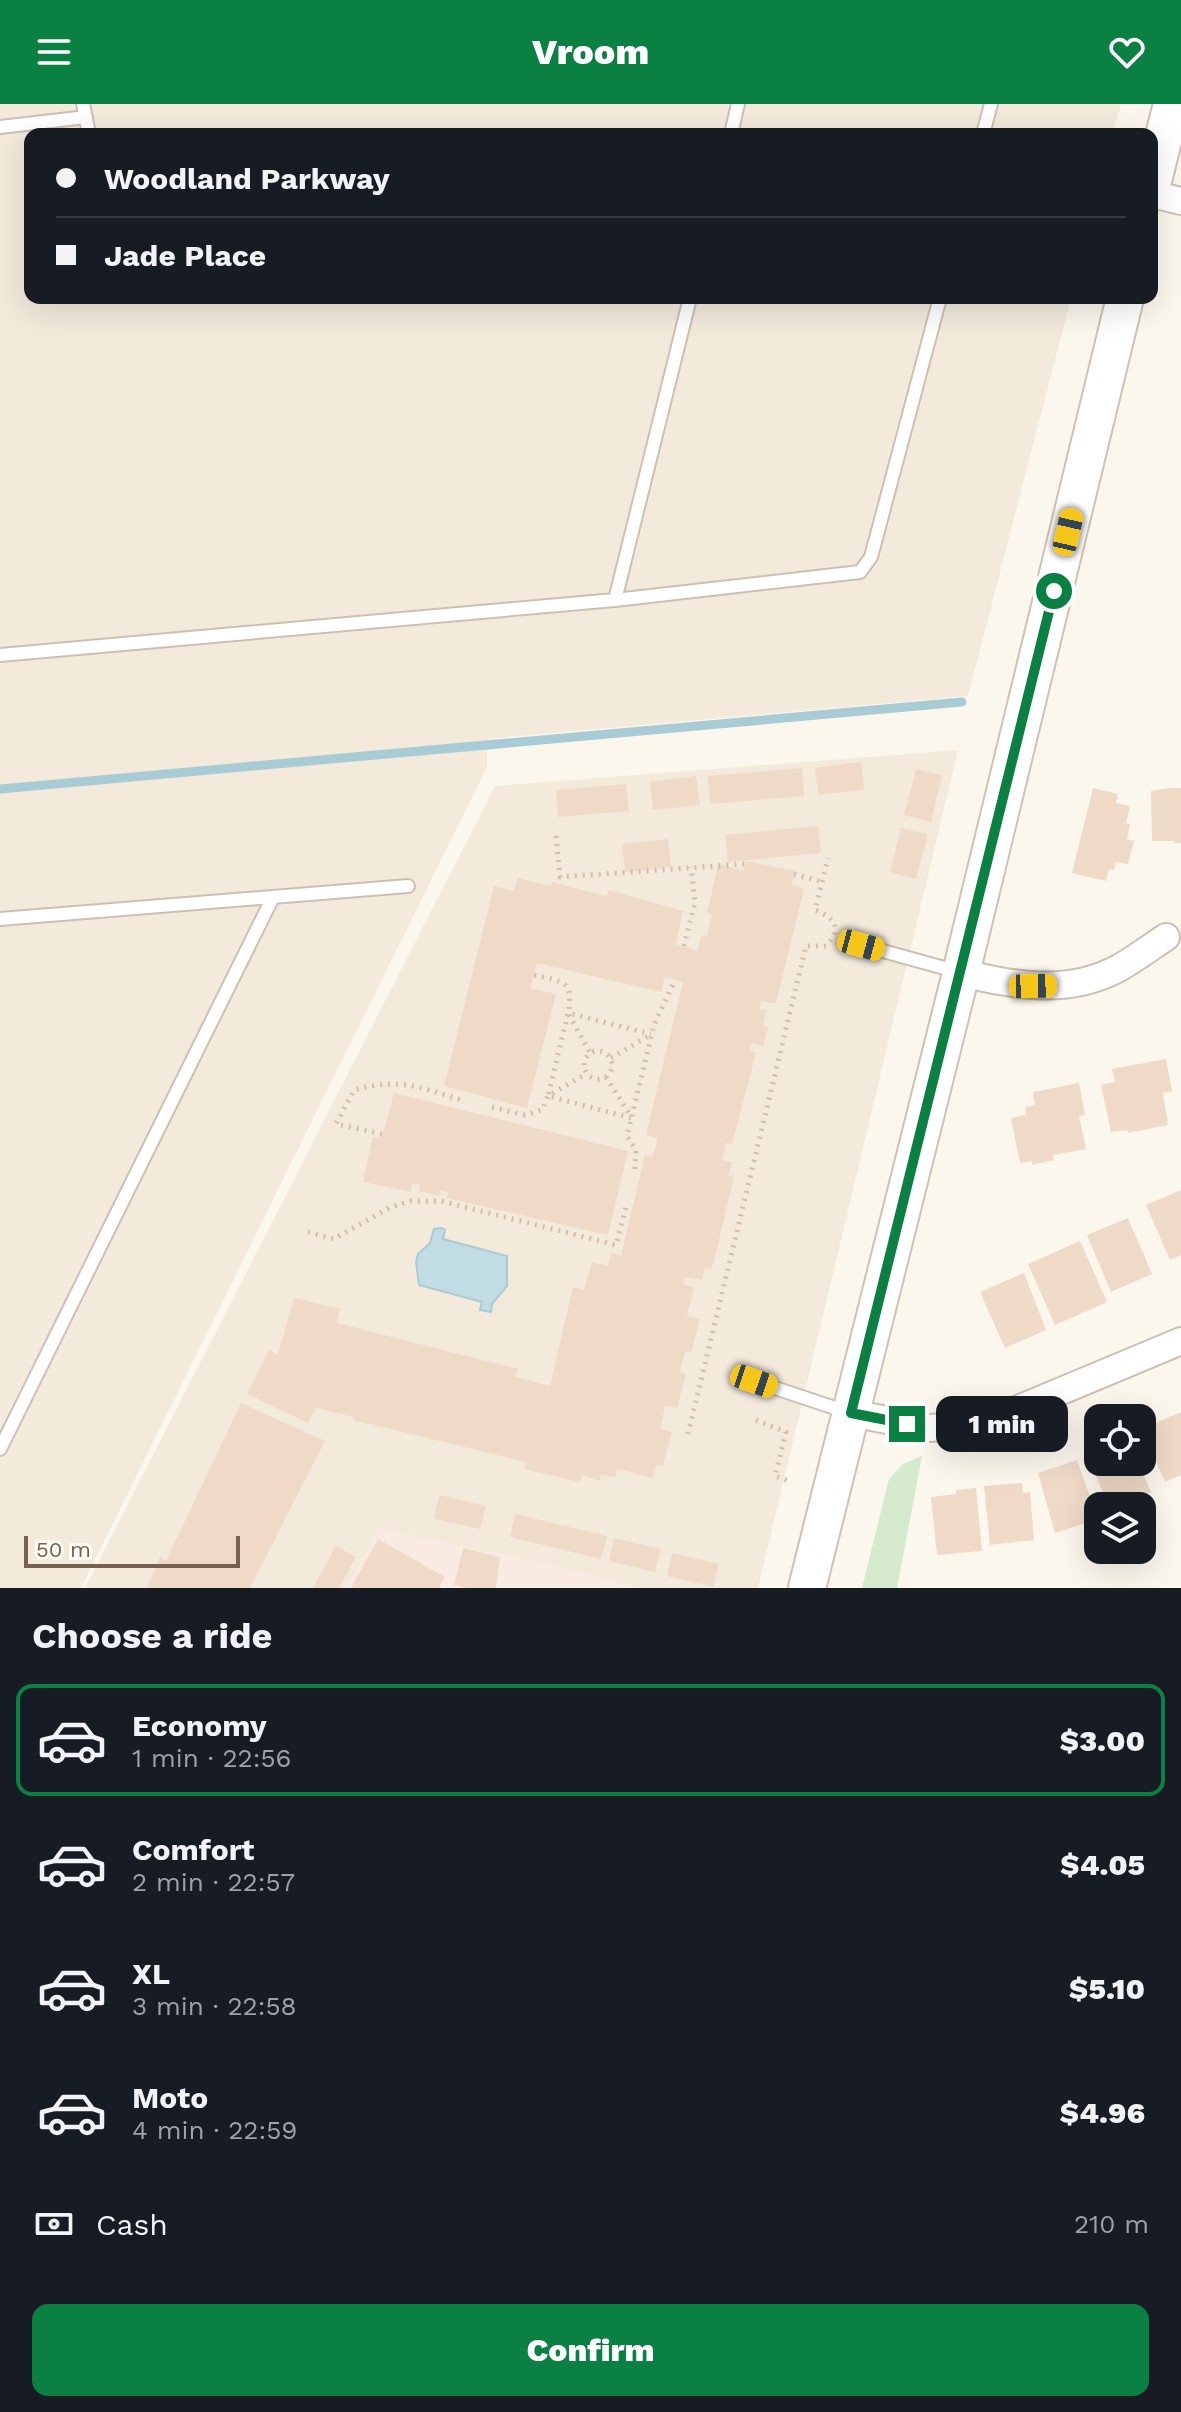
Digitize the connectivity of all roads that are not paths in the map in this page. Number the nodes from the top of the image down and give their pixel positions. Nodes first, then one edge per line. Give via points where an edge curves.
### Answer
1 (738, 104) edge
2 (991, 104) edge
3 (1172, 104) edge
4 (84, 110) edge
5 (0, 127) edge
6 (732, 128) edge
7 (985, 128) edge
8 (1158, 161) edge
9 (1158, 195) edge
10 (1181, 201) edge
11 (689, 304) edge
12 (938, 304) edge
13 (1124, 304) edge
14 (615, 600) junction
15 (0, 655) edge
16 (408, 886) dead end
17 (273, 897) junction
18 (0, 919) edge
19 (1166, 937) dead end
20 (861, 945) dead end
21 (961, 973) junction
22 (1181, 1341) edge
23 (754, 1381) dead end
24 (851, 1413) junction
25 (0, 1449) edge
26 (807, 1588) edge

1 - 6 lane
2 - 7 lane
3 - 8 main road
4 - 5 lane
9 - 10 street
11 - 14 lane
12 - 14 lane via 871,557 860,572
13 - 21 main road
14 - 15 lane
16 - 17 lane
17 - 18 lane
17 - 25 lane
19 - 21 street via 1117,969 1069,985 1019,986
20 - 21 lane
21 - 24 main road
22 - 24 street via 980,1425 928,1428
23 - 24 lane
24 - 26 main road

